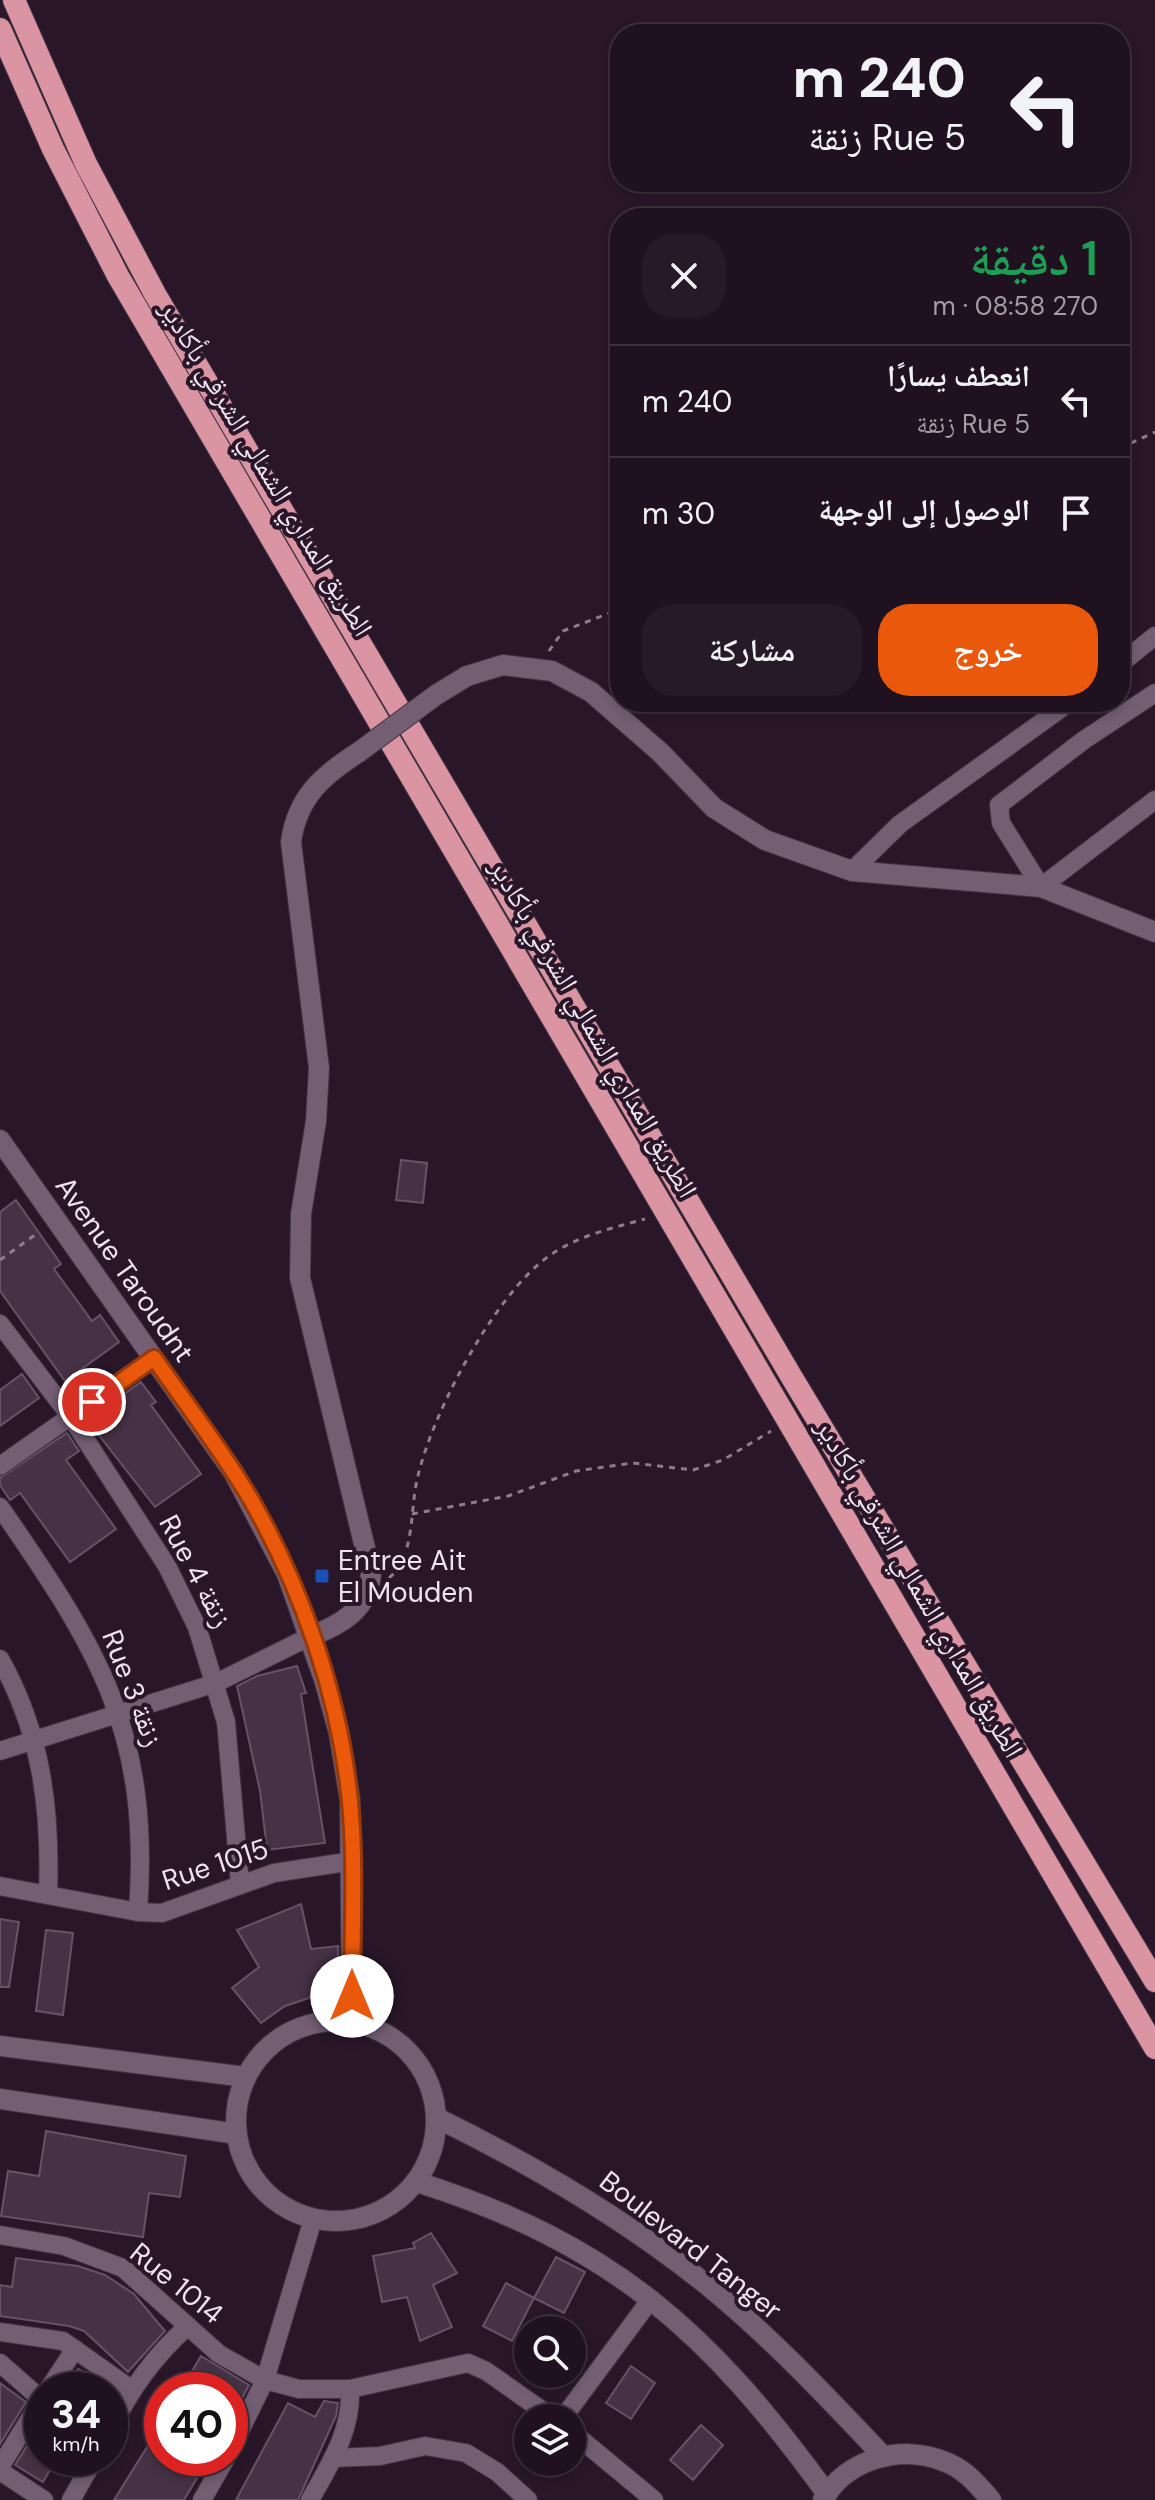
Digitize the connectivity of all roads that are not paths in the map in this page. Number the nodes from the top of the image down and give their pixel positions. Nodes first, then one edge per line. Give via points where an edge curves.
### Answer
1 (14, 0) edge
2 (0, 29) edge
3 (1155, 636) edge
4 (1130, 656) edge
5 (1155, 693) edge
6 (610, 708) edge
7 (1130, 710) edge
8 (614, 712) edge
9 (1056, 712) edge
10 (1126, 712) edge
11 (1155, 800) edge
12 (852, 871) junction
13 (1041, 887) junction
14 (1155, 932) edge
15 (0, 1140) edge
16 (0, 1324) edge
17 (154, 1358) junction
18 (71, 1417) junction
19 (0, 1466) edge
20 (0, 1507) edge
21 (311, 1636) junction
22 (0, 1659) edge
23 (216, 1683) junction
24 (118, 1715) junction
25 (35, 1740) junction
26 (0, 1751) edge
27 (353, 1861) junction
28 (240, 1884) junction
29 (0, 1886) edge
30 (48, 1895) junction
31 (138, 1912) junction
32 (1155, 1981) edge
33 (352, 2023) junction
34 (0, 2046) edge
35 (1155, 2048) edge
36 (246, 2077) junction
37 (0, 2099) edge
38 (437, 2118) junction
39 (237, 2134) junction
40 (417, 2182) junction
41 (313, 2219) junction
42 (0, 2235) edge
43 (651, 2299) junction
44 (188, 2326) junction
45 (0, 2332) edge
46 (75, 2349) junction
47 (0, 2363) edge
48 (60, 2372) edge
49 (265, 2380) junction
50 (24, 2384) edge
51 (131, 2389) junction
52 (350, 2389) junction
53 (128, 2395) edge
54 (533, 2404) edge
55 (573, 2404) edge
56 (248, 2414) edge
57 (24, 2429) edge
58 (586, 2444) edge
59 (883, 2456) junction
60 (333, 2458) junction
61 (0, 2469) edge
62 (85, 2476) edge
63 (216, 2476) edge
64 (825, 2497) edge
65 (44, 2500) edge
66 (71, 2500) edge
67 (202, 2500) edge
68 (310, 2500) edge
69 (528, 2500) edge
70 (654, 2500) edge
71 (991, 2500) edge

1 - 32 highway, الطريق المداري الشمالي الشرقي بأكادير via 86,164 155,294 791,1376
2 - 35 highway, الطريق المداري الشمالي الشرقي بأكادير via 118,276
3 - 4 street
5 - 7 street
6 - 21 street, bridge via 566,676 538,667 484,670 436,695 331,770 310,791 296,817 291,854 319,1068 301,1214 300,1278 370,1582 365,1599 346,1620
8 - 12 street, bridge via 730,820 765,840
9 - 12 street via 900,824
10 - 13 street via 999,805 1001,823
11 - 13 street
12 - 13 street
13 - 14 street
15 - 17 street, Avenue Taroudnt
16 - 18 street, Rue 4 زنقة
17 - 18 street
17 - 21 street, Avenue Taroudnt via 256,1510
18 - 19 street
18 - 23 street, Rue 4 زنقة via 178,1586
20 - 24 street, Rue 3 زنقة via 85,1634
21 - 23 street
21 - 27 street, Avenue Taroudnt via 345,1766
22 - 25 street
23 - 24 street
23 - 28 street, Rue 4 زنقة via 231,1755
24 - 25 street
24 - 31 street, Rue 3 زنقة via 139,1800
25 - 26 street
25 - 30 street via 48,1808
27 - 28 street, Rue 1015 via 295,1868
27 - 33 street, Avenue Taroudnt
28 - 31 street, Rue 1015 via 173,1910
29 - 30 street, Rue 1015
30 - 31 street, Rue 1015
33 - 36 street via 326,2021 301,2027 259,2056
33 - 38 street via 394,2040 411,2055 433,2095
34 - 36 street
36 - 39 street via 235,2115
37 - 39 street
38 - 40 street via 435,2141
38 - 59 street, Boulevard Tanger via 578,2193 655,2245 768,2339
39 - 41 street via 245,2163 262,2188 285,2208
40 - 41 street via 381,2211 348,2220
40 - 43 street via 526,2222
41 - 49 street
42 - 44 street, Rue 1014 via 64,2246 123,2268
43 - 55 street
43 - 64 street via 755,2397
44 - 49 street, Rue 1014 via 219,2354
44 - 51 street via 159,2351
45 - 46 street via 63,2341
46 - 48 street
46 - 51 street
47 - 50 street
49 - 52 street, Rue 1014 via 299,2389
49 - 56 street
51 - 53 street
52 - 54 street, Rue 1014 via 468,2363
52 - 60 street via 351,2413
57 - 61 street
58 - 70 street
59 - 64 street via 842,2477
59 - 71 street via 914,2453 944,2461 971,2477
60 - 68 street
60 - 69 street via 380,2456 425,2446 466,2453
61 - 65 street
62 - 66 street
63 - 67 street

